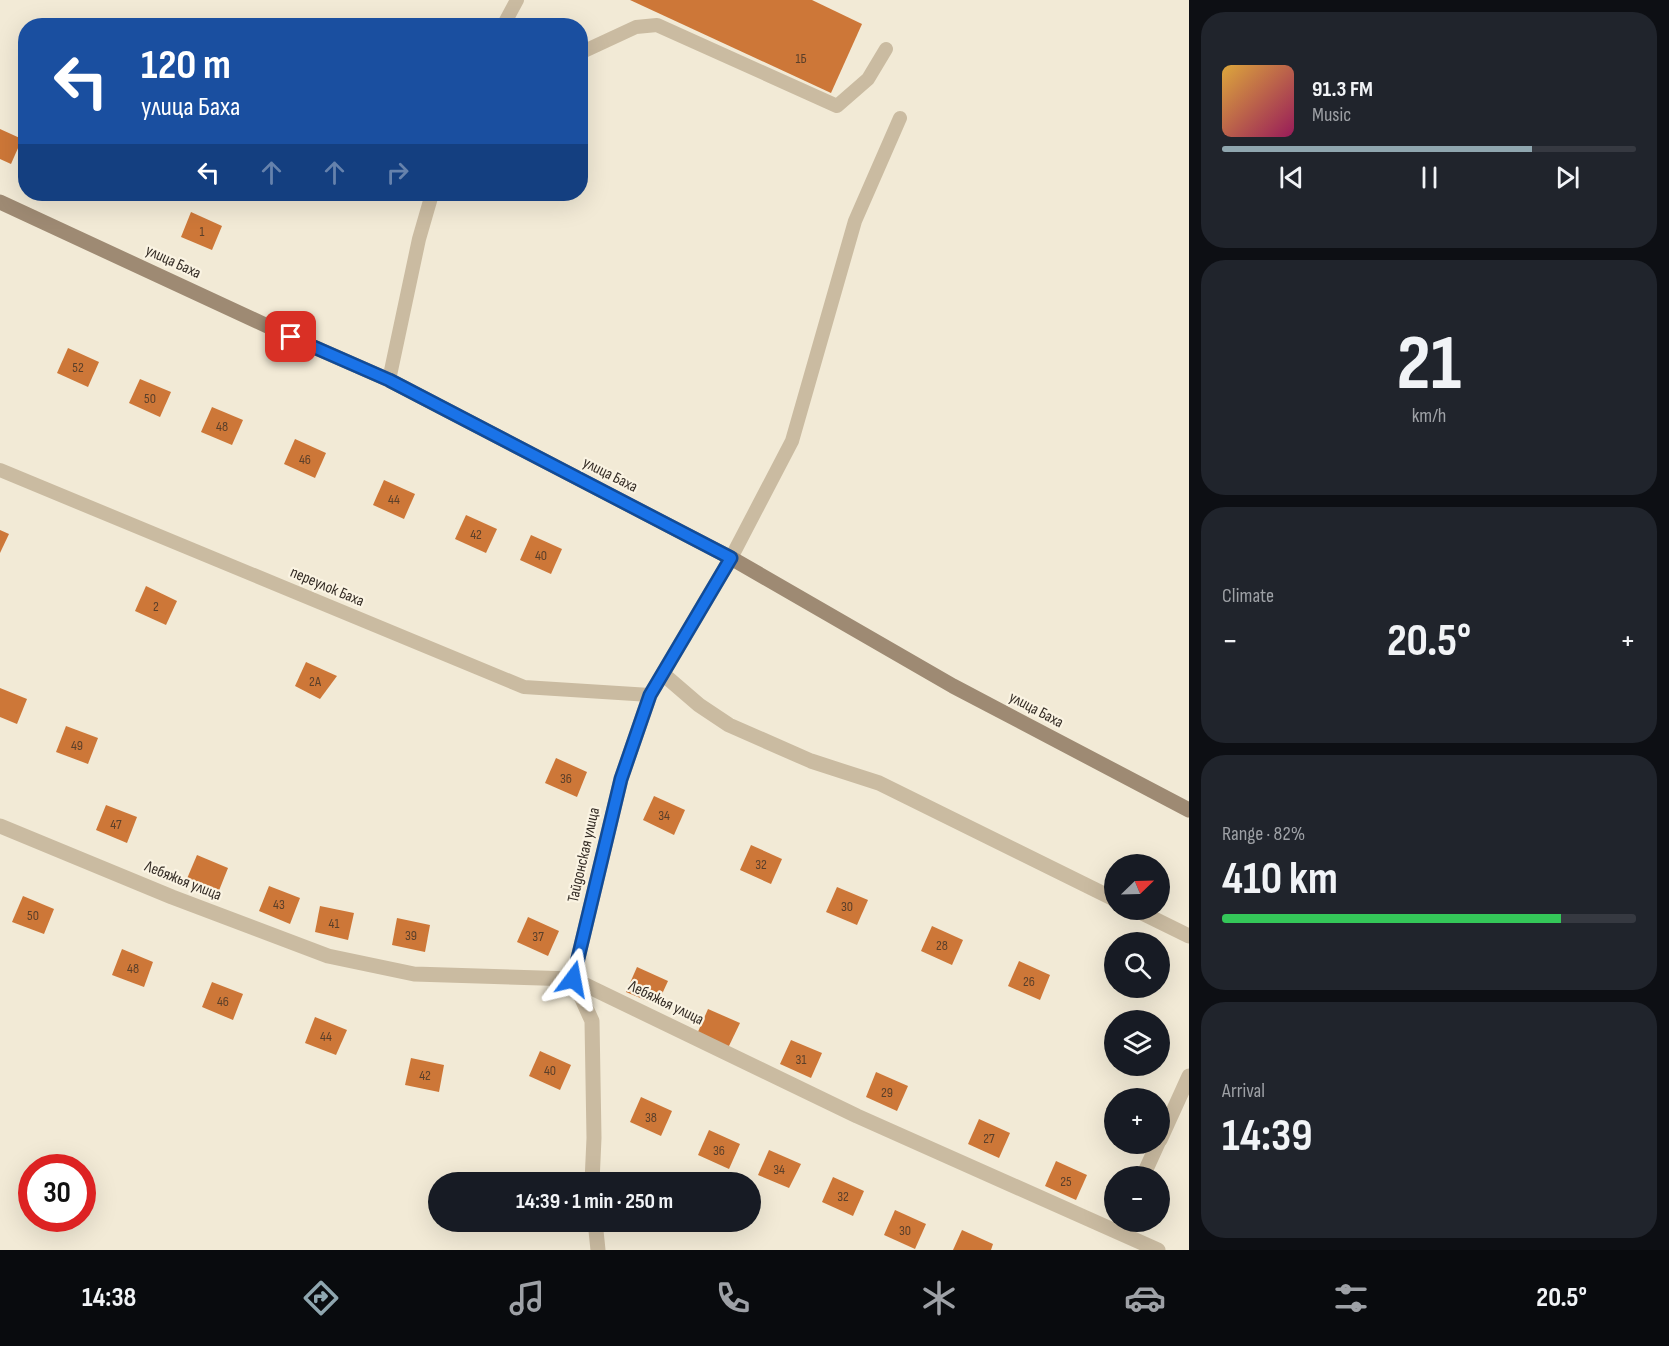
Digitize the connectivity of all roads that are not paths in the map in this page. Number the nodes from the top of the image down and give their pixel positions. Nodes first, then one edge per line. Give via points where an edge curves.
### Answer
1 (517, 0) edge
2 (507, 18) edge
3 (588, 48) edge
4 (886, 49) dead end
5 (900, 118) dead end
6 (430, 201) edge
7 (0, 202) edge
8 (389, 380) junction
9 (0, 470) edge
10 (731, 558) junction
11 (663, 674) junction
12 (650, 695) junction
13 (1189, 810) edge
14 (0, 826) edge
15 (1104, 894) edge
16 (1156, 920) edge
17 (1189, 936) edge
18 (573, 979) junction
19 (1189, 1076) edge
20 (1170, 1118) edge
21 (592, 1172) edge
22 (1104, 1220) edge
23 (596, 1232) edge
24 (1128, 1232) edge
25 (598, 1250) edge
26 (1158, 1250) edge

1 - 2 lane
3 - 4 lane via 636,27 657,25 837,106 868,79
5 - 10 lane via 855,221 792,441
6 - 8 lane
7 - 8 street, улица Баха
8 - 10 street, улица Баха
9 - 12 lane, переулок Баха via 524,687
10 - 11 street, Тайдонская улица
10 - 13 street, улица Баха via 953,686
11 - 12 street, Тайдонская улица
11 - 15 street via 729,725 811,761 879,783
12 - 18 street, Тайдонская улица via 621,779
14 - 18 street, Лебяжья улица via 328,956 414,974
16 - 17 street
18 - 21 street via 592,1021
18 - 22 street, Лебяжья улица via 857,1116
19 - 20 street
23 - 25 street
24 - 26 street, Лебяжья улица

